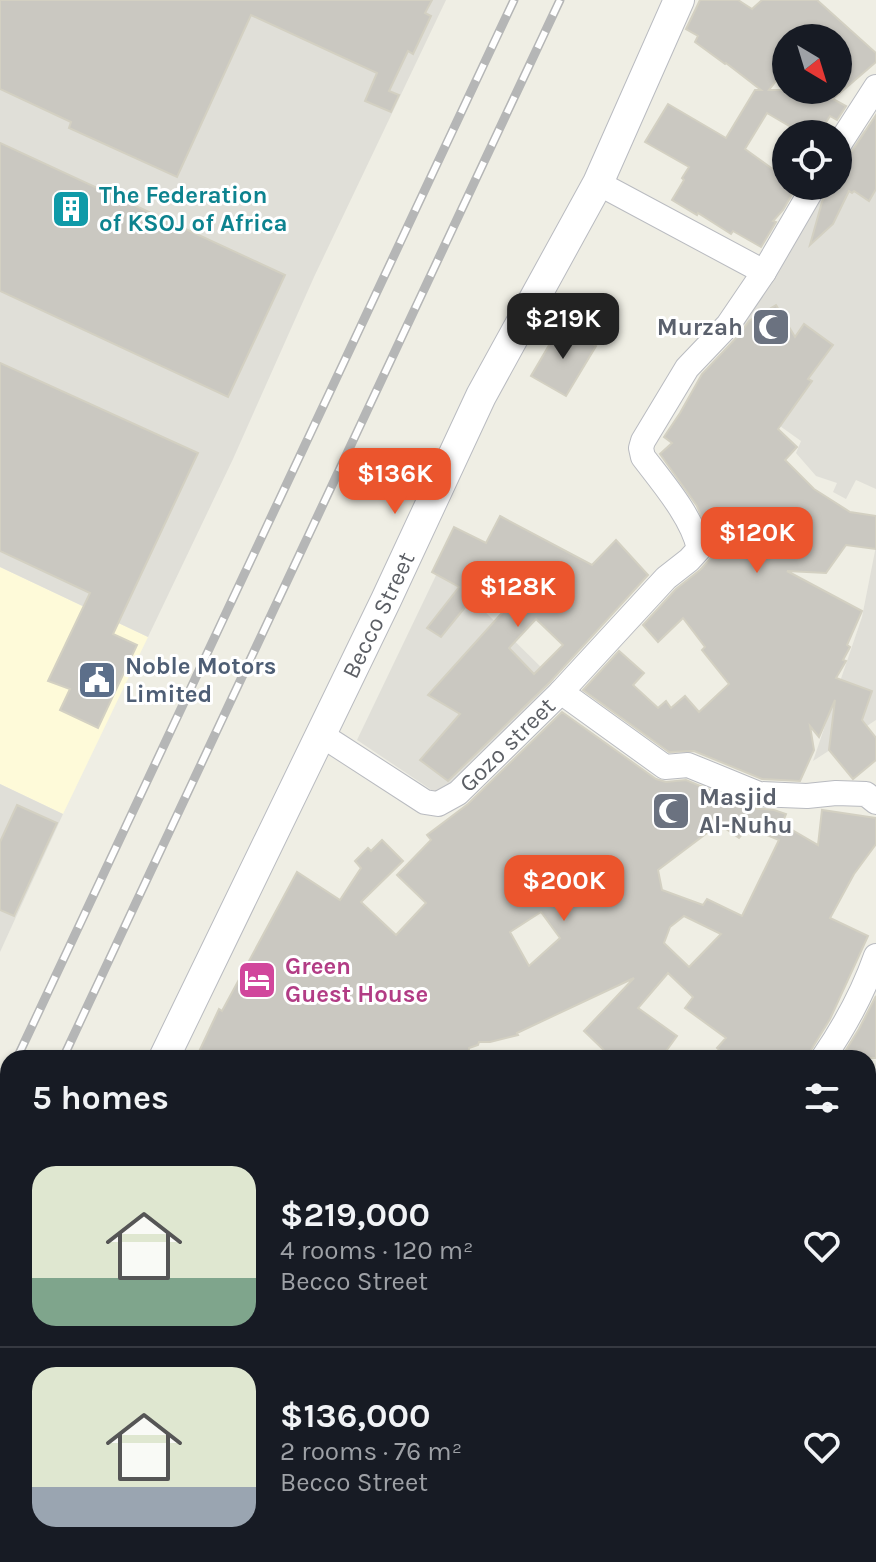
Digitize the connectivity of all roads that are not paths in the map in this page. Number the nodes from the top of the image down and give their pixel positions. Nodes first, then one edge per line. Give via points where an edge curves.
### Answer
1 (679, 0) edge
2 (876, 87) edge
3 (852, 124) edge
4 (598, 183) junction
5 (806, 200) edge
6 (764, 272) junction
7 (561, 692) junction
8 (320, 734) junction
9 (876, 802) edge
10 (876, 956) edge
11 (168, 1050) edge
12 (829, 1050) edge

1 - 4 street, Becco Street
2 - 3 street
4 - 6 street
4 - 8 street, Becco Street via 481,396
5 - 6 street
6 - 7 street via 728,325 687,368 641,448 699,549
7 - 8 street, Gozo street via 458,793 438,804 425,802
7 - 9 street, Gozo street via 665,767 688,765 759,794 866,794
8 - 11 street, Becco Street
10 - 12 street

